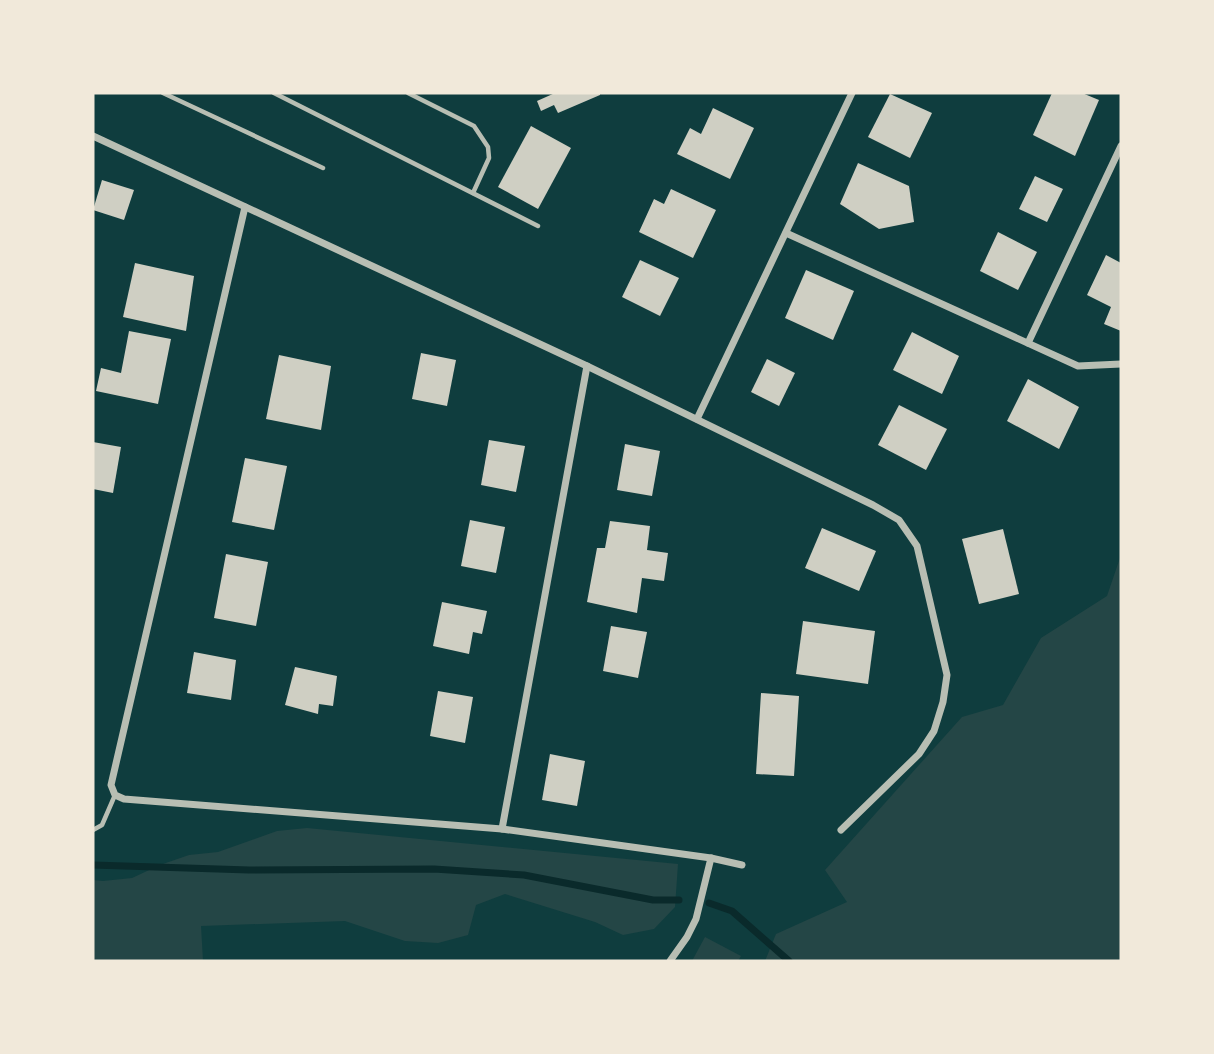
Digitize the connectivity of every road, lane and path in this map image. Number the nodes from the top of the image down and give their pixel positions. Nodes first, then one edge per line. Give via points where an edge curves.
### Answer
1 (163, 93) edge
2 (274, 93) edge
3 (408, 93) edge
4 (852, 93) edge
5 (93, 136) edge
6 (1121, 146) edge
7 (323, 168) dead end
8 (473, 193) junction
9 (245, 207) junction
10 (538, 226) dead end
11 (786, 233) junction
12 (1028, 343) junction
13 (1121, 364) edge
14 (587, 366) junction
15 (697, 419) junction
16 (116, 795) junction
17 (502, 829) junction
18 (93, 830) edge
19 (841, 830) dead end
20 (711, 858) junction
21 (742, 865) dead end
22 (670, 961) edge

1 - 7 lane
2 - 8 lane
3 - 8 lane via 474,126 489,158
4 - 11 street
5 - 9 street
6 - 12 street
8 - 10 lane
9 - 14 street
9 - 16 street via 111,785
11 - 12 street
11 - 15 street
12 - 13 street via 1079,366
14 - 15 street
14 - 17 street
15 - 19 street via 899,520 917,546 947,675 943,702 934,731 919,754
16 - 17 street
16 - 18 lane via 102,825
17 - 20 street
20 - 21 street
20 - 22 street via 696,919

